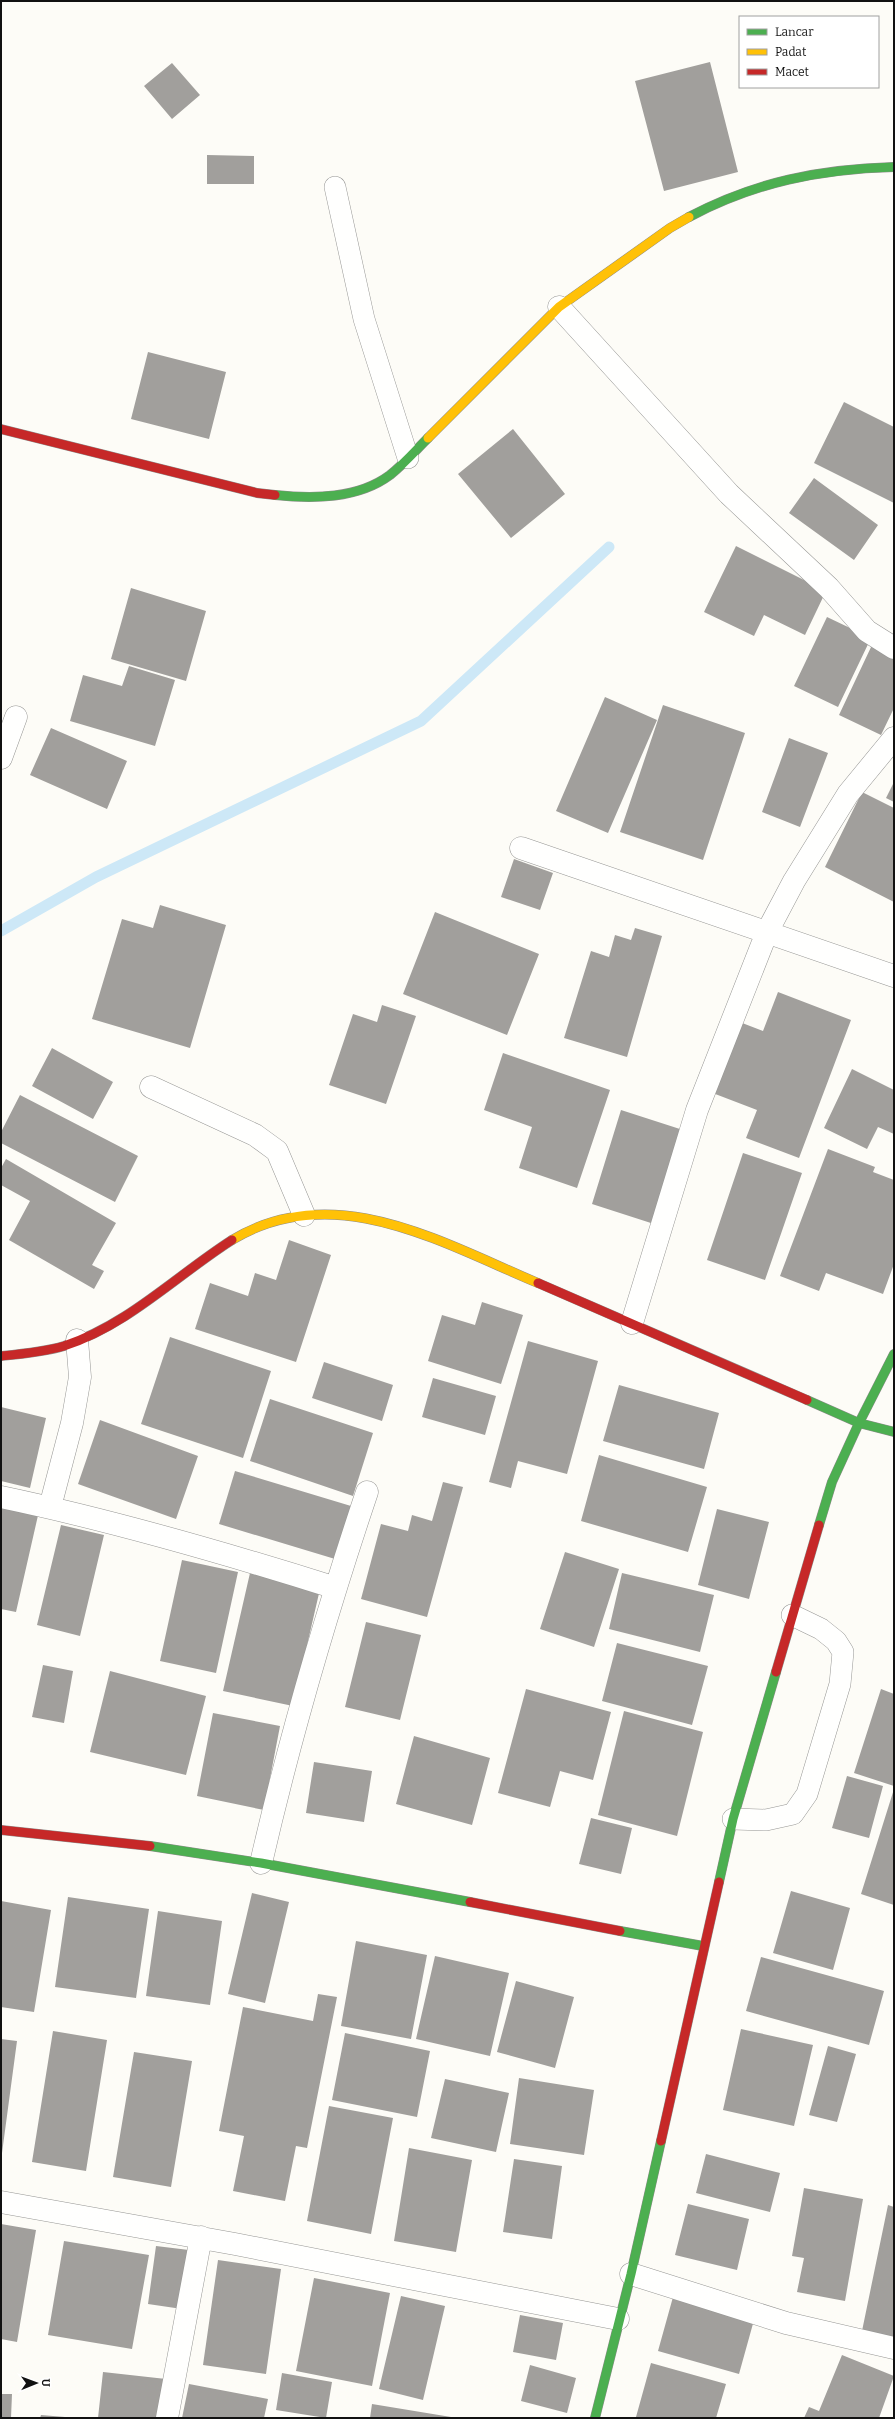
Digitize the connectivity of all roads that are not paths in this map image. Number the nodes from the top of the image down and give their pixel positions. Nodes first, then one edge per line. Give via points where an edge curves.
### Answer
1 (894, 167) edge
2 (336, 186) dead end
3 (559, 307) junction
4 (1, 429) edge
5 (408, 458) junction
6 (894, 648) edge
7 (16, 717) dead end
8 (894, 738) edge
9 (1, 758) edge
10 (521, 848) dead end
11 (767, 932) junction
12 (894, 976) edge
13 (151, 1087) dead end
14 (304, 1215) junction
15 (632, 1323) junction
16 (77, 1340) junction
17 (894, 1354) edge
18 (1, 1356) edge
19 (859, 1423) junction
20 (894, 1432) edge
21 (367, 1492) dead end
22 (1, 1497) edge
23 (50, 1507) junction
24 (336, 1588) junction
25 (792, 1615) junction
26 (732, 1819) junction
27 (1, 1830) edge
28 (261, 1863) junction
29 (703, 1946) junction
30 (1, 2202) edge
31 (200, 2237) junction
32 (631, 2274) junction
33 (618, 2319) junction
34 (894, 2348) edge
35 (167, 2418) edge
36 (595, 2418) edge

1 - 3 street via 848,168 804,176 763,185 716,204 670,228
2 - 5 lane via 364,319
3 - 5 street
3 - 6 street via 729,494 829,588 867,630
4 - 5 street via 257,493 301,498 337,496 361,489 390,475
7 - 9 street
8 - 11 street via 848,794 794,880
10 - 11 street
11 - 12 street
11 - 15 street via 697,1110
13 - 14 street via 255,1135 277,1151
14 - 15 street via 329,1212 370,1217 404,1228
14 - 16 street via 281,1218 237,1237 102,1329
15 - 19 street
16 - 18 street via 64,1346 29,1354
16 - 23 street via 80,1377 72,1423
17 - 19 street
19 - 20 street
19 - 25 street via 832,1482
21 - 24 street
22 - 23 street
23 - 24 street via 213,1548
24 - 28 street via 278,1792
25 - 26 street
25 - 26 lane via 821,1629 836,1641 843,1652 840,1684 807,1794 792,1814 766,1820
26 - 29 street
27 - 28 street via 149,1846
28 - 29 street
29 - 32 street
30 - 31 street
31 - 33 street
31 - 35 street
32 - 33 street
32 - 34 street via 786,2323
33 - 36 street

